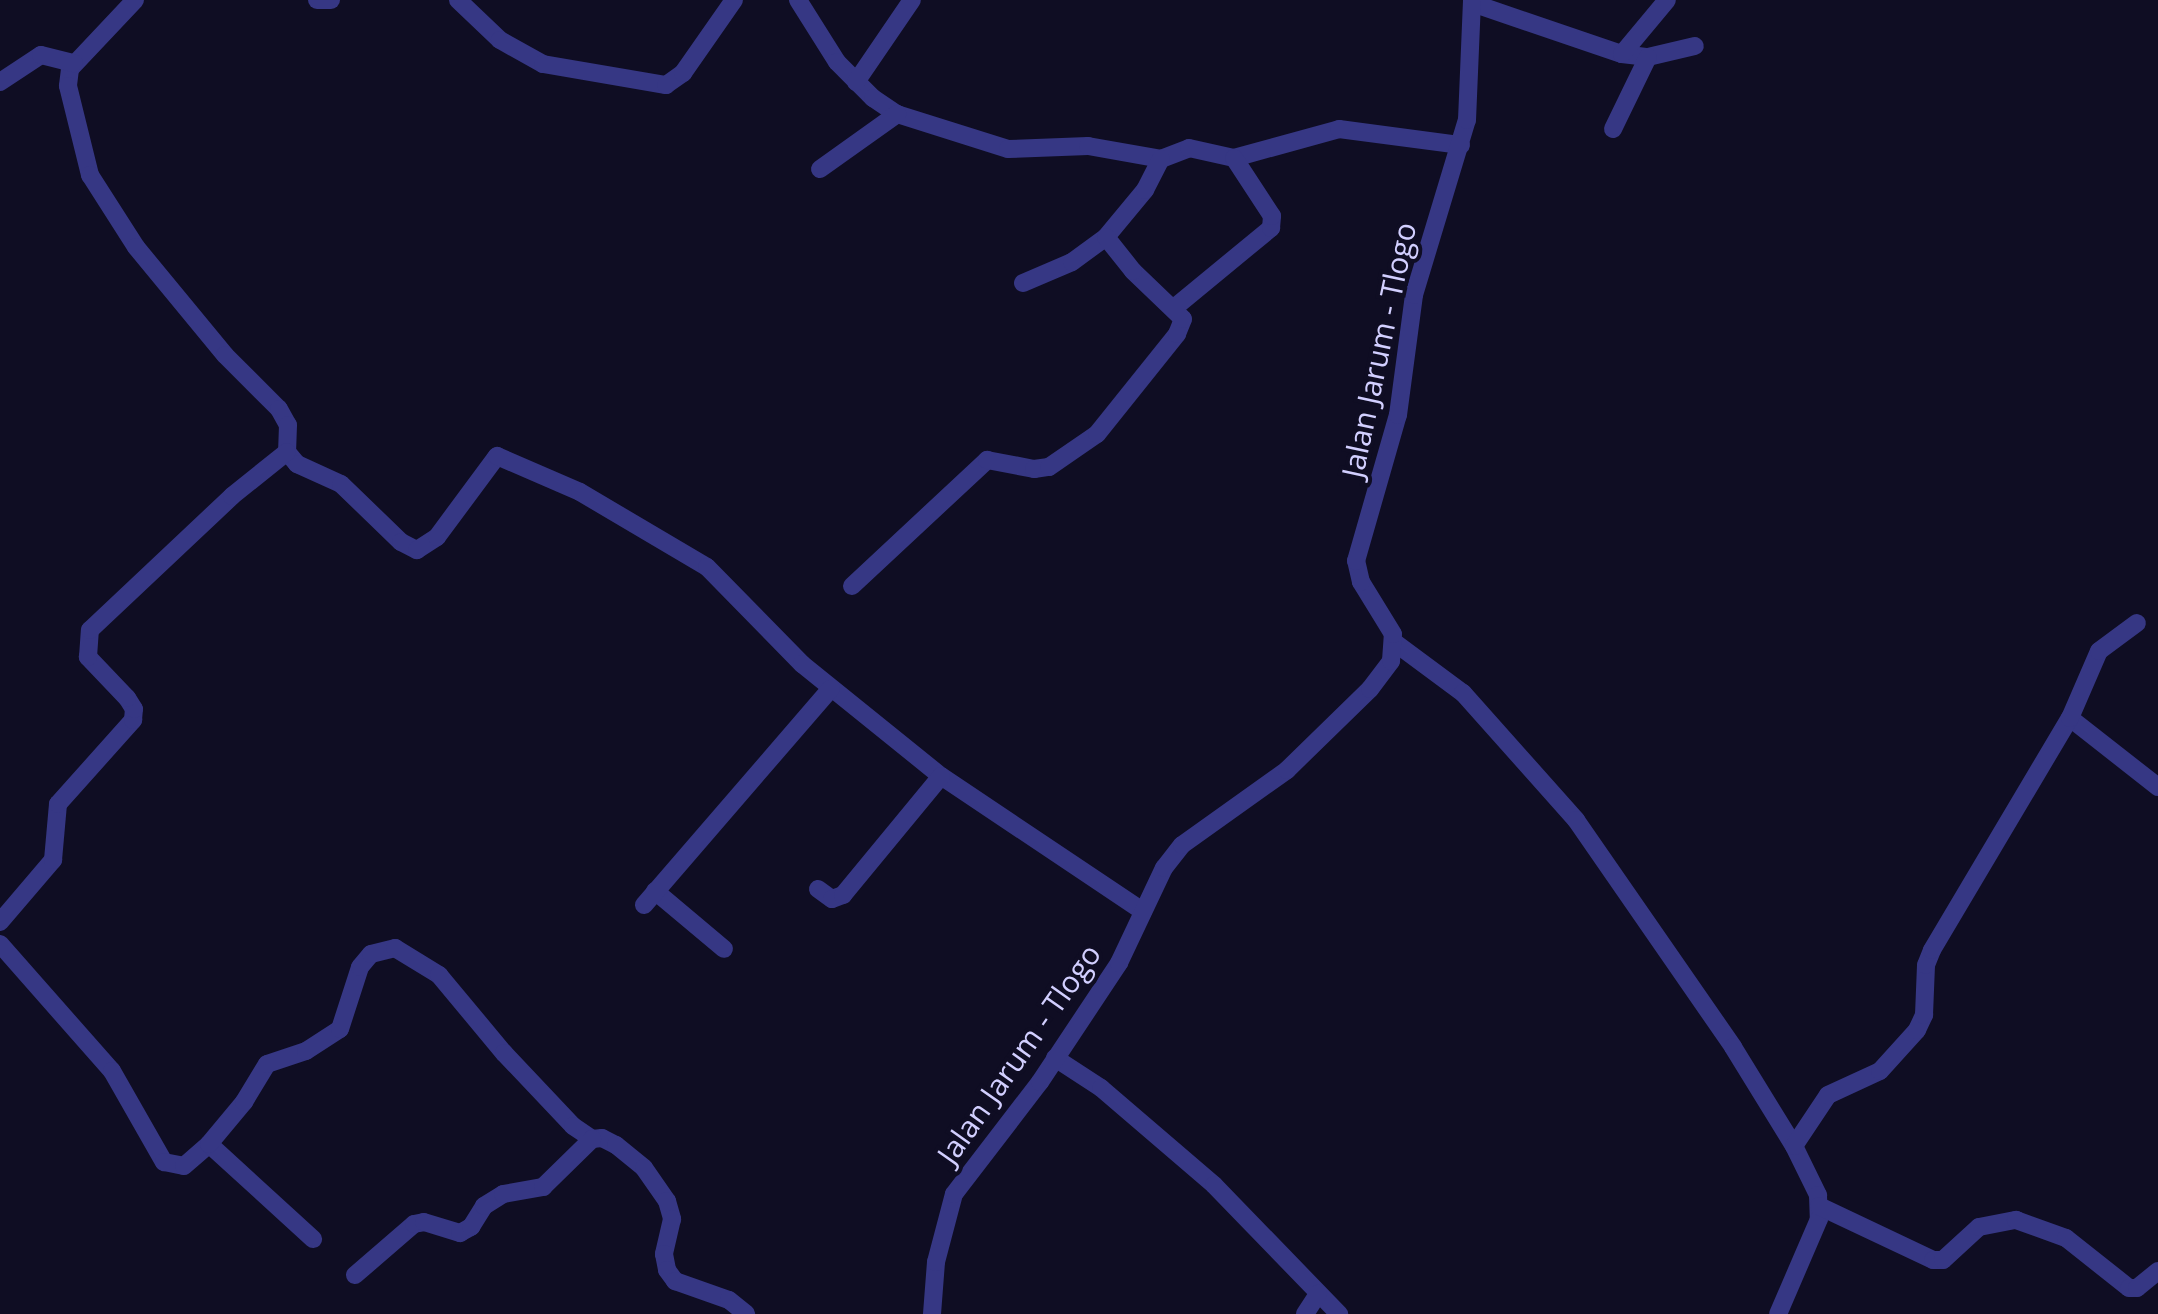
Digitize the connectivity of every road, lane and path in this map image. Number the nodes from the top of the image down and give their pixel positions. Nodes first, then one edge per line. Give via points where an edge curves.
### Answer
1 (135, 0) edge
2 (317, 0) edge
3 (331, 0) edge
4 (458, 0) edge
5 (734, 0) edge
6 (798, 0) edge
7 (912, 0) edge
8 (1667, 0) edge
9 (1472, 1) edge
10 (1696, 46) dead end
11 (1622, 54) junction
12 (1648, 57) junction
13 (74, 63) junction
14 (0, 82) edge
15 (856, 82) junction
16 (897, 114) junction
17 (1613, 129) dead end
18 (1461, 145) junction
19 (1160, 158) junction
20 (1234, 158) junction
21 (820, 169) dead end
22 (1106, 237) junction
23 (1023, 283) dead end
24 (1174, 308) junction
25 (287, 452) junction
26 (852, 586) dead end
27 (2137, 623) dead end
28 (1394, 642) junction
29 (832, 688) junction
30 (2070, 718) junction
31 (941, 776) junction
32 (2158, 786) edge
33 (818, 889) dead end
34 (1144, 911) junction
35 (0, 922) edge
36 (0, 944) edge
37 (724, 948) dead end
38 (1056, 1058) junction
39 (592, 1139) junction
40 (208, 1144) junction
41 (1794, 1146) junction
42 (1819, 1206) junction
43 (313, 1239) dead end
44 (2158, 1271) edge
45 (355, 1276) dead end
46 (1318, 1294) junction
47 (746, 1314) edge
48 (932, 1314) edge
49 (1305, 1314) edge
50 (1339, 1314) edge
51 (1778, 1314) edge

1 - 13 street
2 - 3 street
4 - 5 street via 500,40 543,64 666,85
6 - 15 street
7 - 15 street
8 - 11 street
9 - 11 street
9 - 18 street, Jalan Jarum - Tlogo
10 - 12 street
11 - 12 street
12 - 17 street
13 - 14 street via 41,55
13 - 25 street via 68,86 90,175 154,270 278,409 288,425
15 - 16 street
16 - 19 street via 1008,149 1088,146
16 - 21 street
18 - 20 street via 1339,129
18 - 28 street, Jalan Jarum - Tlogo via 1414,295 1398,414 1358,544 1361,582 1384,613
19 - 20 street via 1189,148
19 - 22 street via 1145,190
20 - 24 street via 1272,216 1271,228
22 - 23 street via 1072,262
22 - 24 street
24 - 26 street via 1182,326 1097,434 1049,467 987,460
25 - 29 street via 305,469 341,484 418,550 437,537 492,460 509,459 580,492 707,567
25 - 35 street via 90,630 88,657 127,698 133,720 58,804 53,860
27 - 30 street via 2099,651
28 - 34 street, Jalan Jarum - Tlogo via 1391,661 1370,689 1287,770 1182,846
28 - 41 street via 1463,693 1576,820 1734,1047
29 - 31 street
29 - 37 street via 650,898
30 - 32 street
30 - 41 street via 1932,950 1917,1030 1880,1070 1828,1095
31 - 33 street via 843,895 832,899
31 - 34 street
34 - 38 street, Jalan Jarum - Tlogo via 1119,963
36 - 40 street via 100,1055 164,1162 184,1166
38 - 46 street via 1102,1088 1214,1186
38 - 48 street, Jalan Jarum - Tlogo via 954,1194 936,1262
39 - 40 street via 504,1053 439,975 388,948 360,967 340,1029 306,1051 266,1064
39 - 45 street via 543,1187 504,1194 460,1233 414,1224
39 - 47 street via 616,1144 667,1200 672,1218 664,1254 675,1282 729,1300
40 - 43 street
41 - 42 street
42 - 44 street via 1933,1260 1943,1260 1978,1227 2016,1220 2066,1238 2128,1288
42 - 51 street via 1814,1236
46 - 49 street
46 - 50 street

